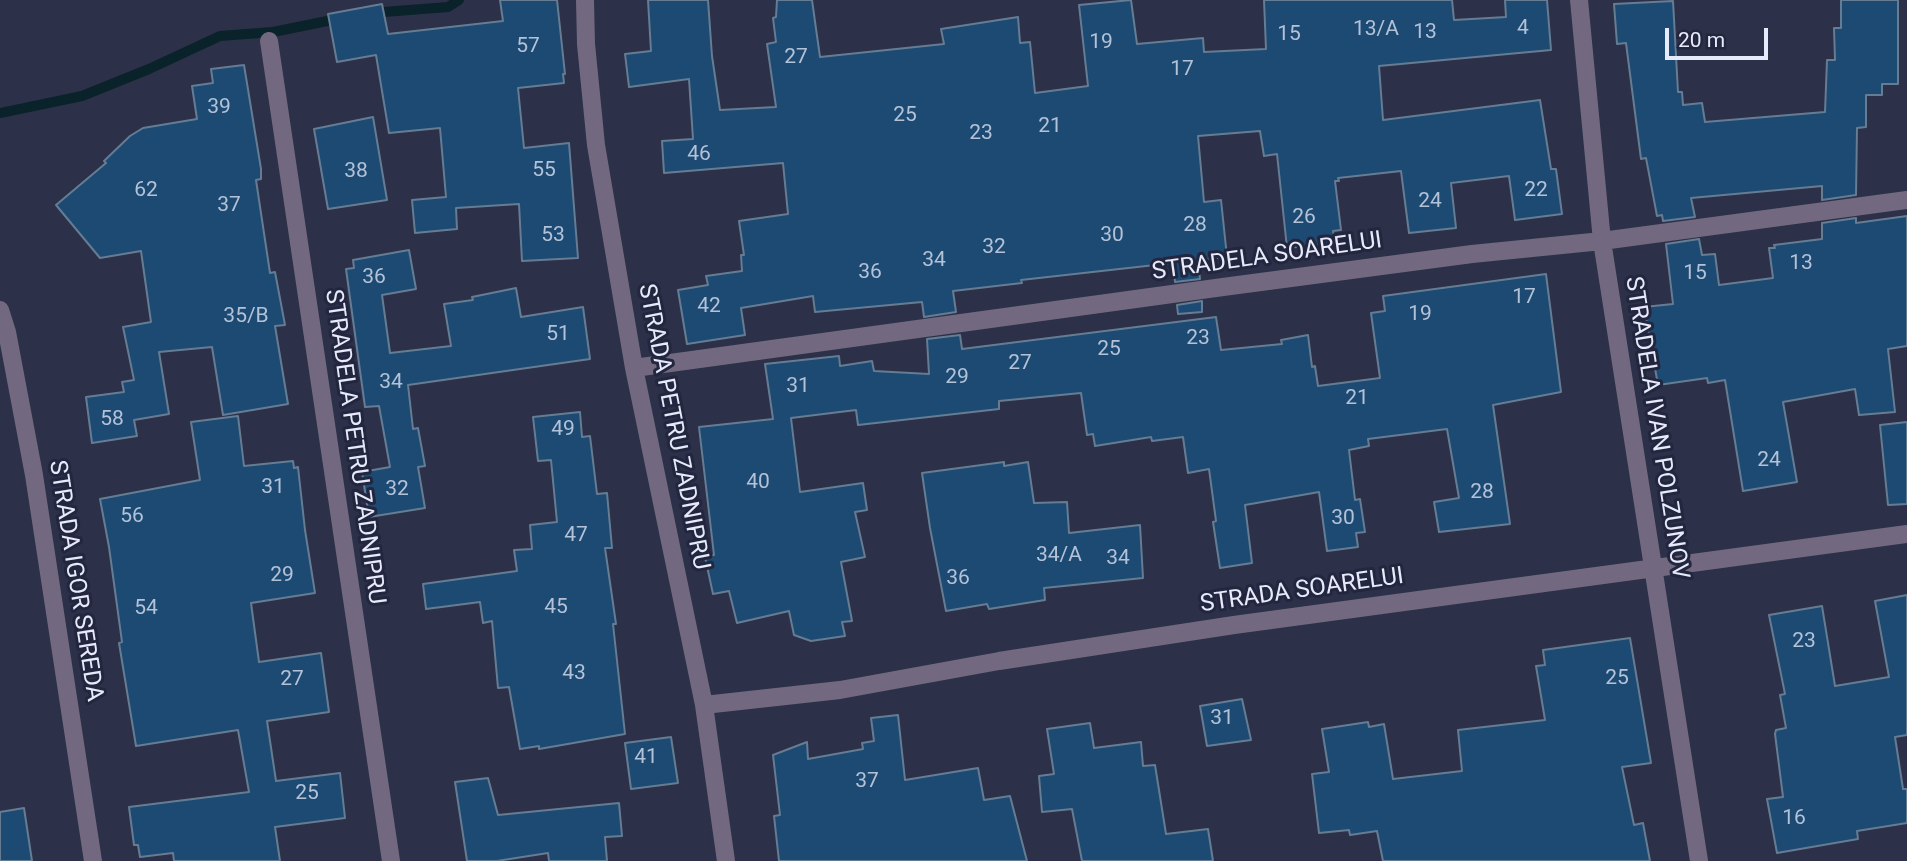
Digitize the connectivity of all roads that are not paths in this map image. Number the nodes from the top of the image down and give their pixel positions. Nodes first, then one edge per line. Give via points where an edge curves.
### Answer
1 (585, 0) edge
2 (1579, 0) edge
3 (269, 41) dead end
4 (1907, 200) edge
5 (1602, 241) junction
6 (0, 310) edge
7 (634, 368) junction
8 (1907, 534) edge
9 (1653, 569) junction
10 (704, 705) junction
11 (93, 861) edge
12 (391, 861) edge
13 (726, 861) edge
14 (1699, 861) edge

1 - 7 street, STRADA PETRU ZADNIPRU via 596,145
2 - 5 street, STRADELA IVAN POLZUNOV
3 - 12 street, STRADELA PETRU ZADNIPRU
4 - 5 street, STRADELA SOARELUI
5 - 7 street, STRADELA SOARELUI via 1235,285
5 - 9 street, STRADELA IVAN POLZUNOV
6 - 11 street, STRADA IGOR SEREDA via 34,475
7 - 10 street, STRADA PETRU ZADNIPRU
8 - 9 street, STRADA SOARELUI
9 - 10 street, STRADA SOARELUI via 1234,625 999,660 840,690
9 - 14 street, STRADELA IVAN POLZUNOV
10 - 13 street, STRADA PETRU ZADNIPRU

